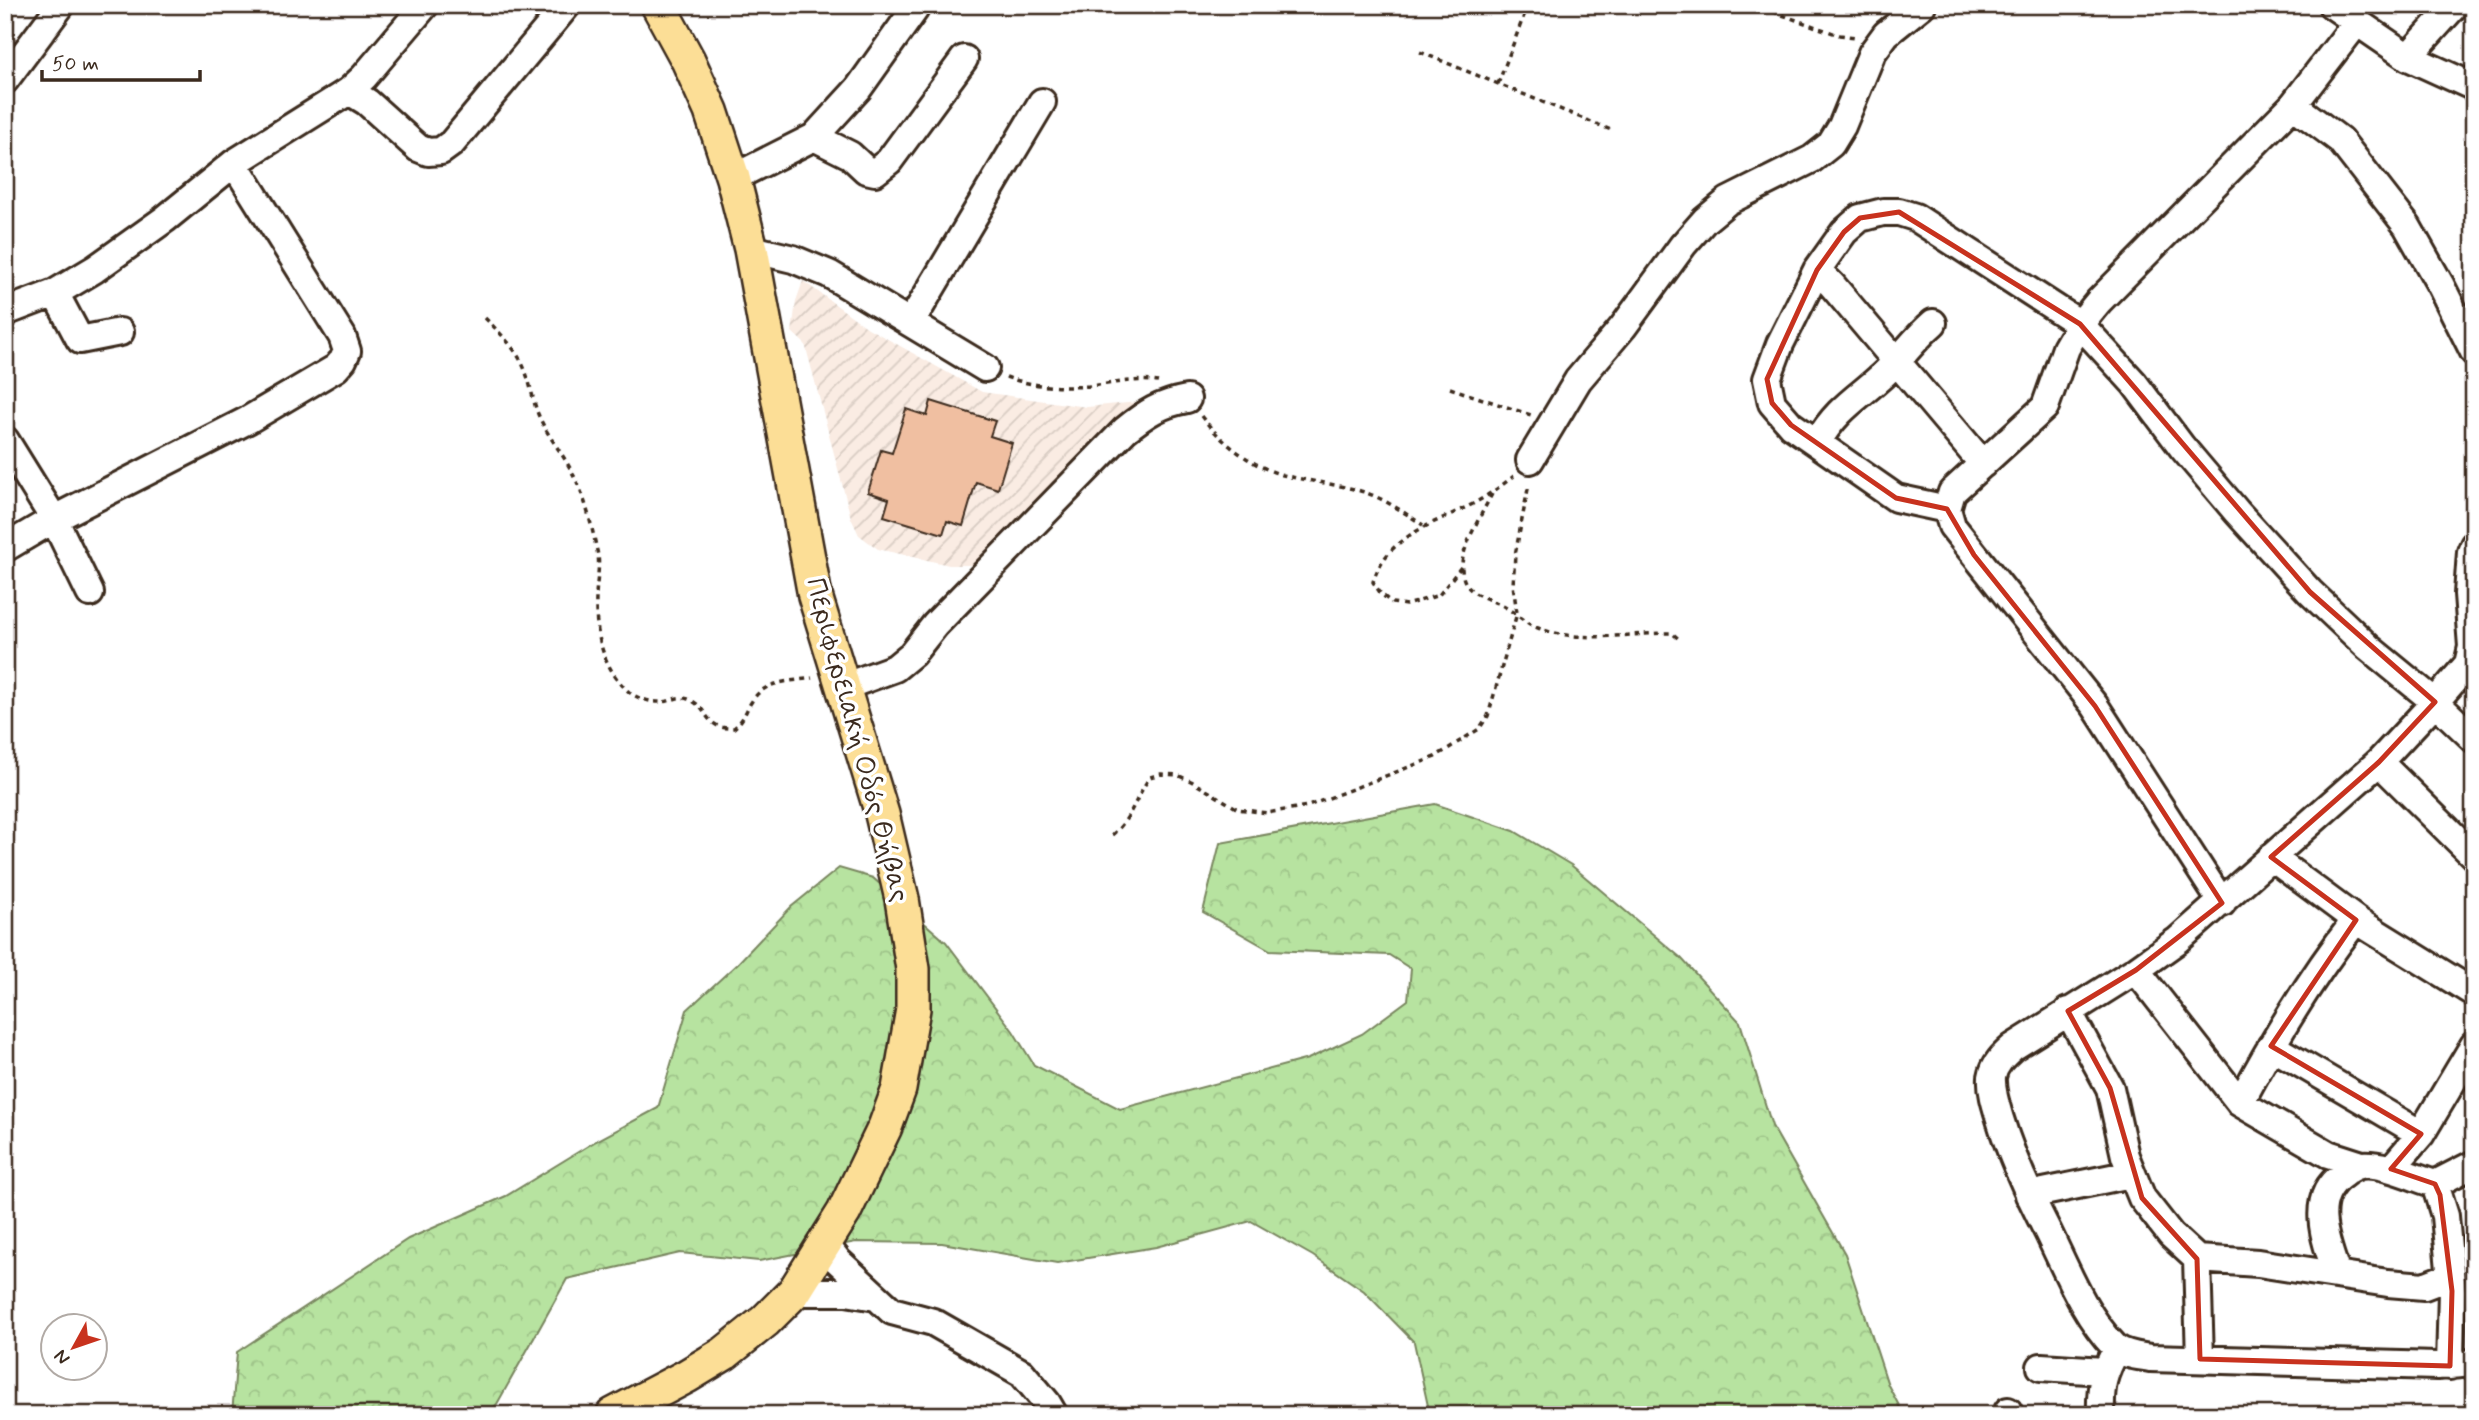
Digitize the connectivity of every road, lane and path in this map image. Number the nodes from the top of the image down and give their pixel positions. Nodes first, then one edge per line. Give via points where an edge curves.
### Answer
1 (61, 5) edge
2 (425, 5) edge
3 (567, 5) edge
4 (657, 5) edge
5 (1528, 5) edge
6 (1754, 5) edge
7 (1922, 5) edge
8 (2332, 5) edge
9 (2455, 5) edge
10 (915, 9) dead end
11 (2357, 22) junction
12 (1886, 34) junction
13 (1420, 52) dead end
14 (2408, 57) junction
15 (964, 59) dead end
16 (5, 80) edge
17 (1498, 83) junction
18 (2474, 87) edge
19 (349, 91) junction
20 (1042, 102) dead end
21 (2293, 105) junction
22 (1611, 130) dead end
23 (814, 137) junction
24 (234, 163) junction
25 (733, 178) junction
26 (751, 249) junction
27 (1817, 270) junction
28 (55, 293) junction
29 (5, 312) edge
30 (485, 318) dead end
31 (911, 322) junction
32 (1934, 323) dead end
33 (2080, 324) junction
34 (120, 332) dead end
35 (2474, 352) edge
36 (1896, 363) junction
37 (985, 368) joint
38 (1450, 388) dead end
39 (1187, 399) junction
40 (1553, 421) junction
41 (5, 440) edge
42 (1817, 443) junction
43 (1530, 460) junction
44 (1983, 464) junction
45 (1492, 494) junction
46 (1947, 509) junction
47 (54, 519) junction
48 (1423, 526) junction
49 (2474, 544) edge
50 (5, 548) edge
51 (1461, 567) junction
52 (90, 593) dead end
53 (1517, 613) junction
54 (1681, 641) dead end
55 (841, 680) junction
56 (2435, 702) junction
57 (2474, 739) edge
58 (2379, 762) junction
59 (1112, 835) dead end
60 (2474, 856) edge
61 (2271, 857) junction
62 (2222, 903) junction
63 (2356, 920) junction
64 (2136, 970) junction
65 (2474, 993) edge
66 (2068, 1011) junction
67 (2271, 1045) junction
68 (2474, 1045) edge
69 (2240, 1103) junction
70 (2421, 1134) junction
71 (2474, 1164) edge
72 (2362, 1165) junction
73 (2391, 1169) junction
74 (2131, 1174) junction
75 (2435, 1184) junction
76 (2028, 1195) junction
77 (825, 1244) junction
78 (2197, 1259) junction
79 (2458, 1269) edge
80 (2337, 1274) junction
81 (794, 1292) junction
82 (876, 1297) junction
83 (2200, 1359) junction
84 (2110, 1360) junction
85 (2462, 1364) edge
86 (2041, 1367) dead end
87 (613, 1415) edge
88 (1054, 1415) edge
89 (2101, 1415) edge

1 - 16 street
2 - 19 street
3 - 19 street via 441,152 418,148
4 - 25 main road, Περιφερειακή Οδός Θήβας via 711,111
5 - 17 path
6 - 12 path via 1839,35
7 - 12 street
8 - 11 street
9 - 14 street
10 - 23 street via 858,89
11 - 14 street
11 - 21 street
12 - 40 street via 1872,53 1831,144 1812,159 1728,201 1706,219 1578,380
13 - 17 path
14 - 18 street
15 - 23 street via 890,161 876,172
17 - 22 path
19 - 24 street
20 - 31 street
21 - 33 street
21 - 35 street via 2340,141 2407,226
23 - 25 street
24 - 28 street via 136,241
24 - 47 street via 342,336 347,351 343,360 248,420
25 - 26 main road, Περιφερειακή Οδός Θήβας
26 - 31 street via 829,274
26 - 55 main road, Περιφερειακή Οδός Θήβας via 815,596
27 - 33 street via 1860,218 1899,212 1915,216
27 - 36 street
27 - 42 street via 1767,379 1772,403 1791,425
28 - 29 street
28 - 34 street via 80,340
30 - 55 path via 506,338 525,369 538,414 581,491 598,558 597,632 604,656 630,693 648,701 664,702 678,696 690,699 721,729 734,728 762,689 776,682 821,677
31 - 37 street
32 - 36 street
33 - 44 street via 2066,348 2045,407
33 - 56 street via 2301,582 2368,647
36 - 42 street via 1828,422
36 - 44 street
37 - 39 path via 1023,383 1049,385 1149,380 1169,385
38 - 40 path
39 - 48 path via 1211,429 1253,463 1281,474 1365,492
39 - 55 street via 1165,403 1125,430 895,668
40 - 43 street
41 - 47 street
42 - 46 street via 1896,498
43 - 45 path
43 - 53 path via 1515,555
44 - 46 street via 1952,492
45 - 48 path
45 - 51 path
46 - 62 street via 1952,526 2095,706
47 - 50 street
47 - 52 street
48 - 51 path via 1390,550 1377,568 1373,582 1381,594 1392,603 1406,605 1439,595
49 - 56 street via 2468,594 2470,656
51 - 53 path via 1465,585 1476,595
53 - 54 path via 1536,628 1568,635 1672,633
53 - 59 path via 1489,716 1479,729 1435,757 1308,806 1267,813 1238,809 1191,781 1161,774 1150,777 1125,824
55 - 77 main road, Περιφερειακή Οδός Θήβας via 882,814 902,899 913,969 913,1009 899,1089 865,1170
56 - 57 street
56 - 58 street
58 - 60 street
58 - 61 street
61 - 62 street
61 - 63 street
62 - 64 street
63 - 65 street
63 - 67 street
64 - 66 street
64 - 69 street
66 - 74 street via 2109,1088
66 - 76 street via 2013,1047 1992,1076 2009,1151
67 - 69 street
67 - 70 street
68 - 70 street
69 - 72 street via 2329,1154
70 - 73 street
71 - 75 street
72 - 73 street
72 - 80 street via 2336,1178 2323,1197 2323,1232
73 - 75 street
74 - 76 street
74 - 78 street via 2142,1198
75 - 79 street
76 - 84 street
77 - 81 main road, Περιφερειακή Οδός Θήβας
77 - 82 street
78 - 80 street
78 - 83 street
79 - 80 street via 2424,1286
79 - 85 street via 2453,1324
81 - 82 street
81 - 87 main road, Περιφερειακή Οδός Θήβας via 725,1353
82 - 88 street via 892,1311 933,1322 1022,1373
83 - 84 street via 2134,1356
83 - 85 street
84 - 86 street
84 - 89 street via 2100,1393

